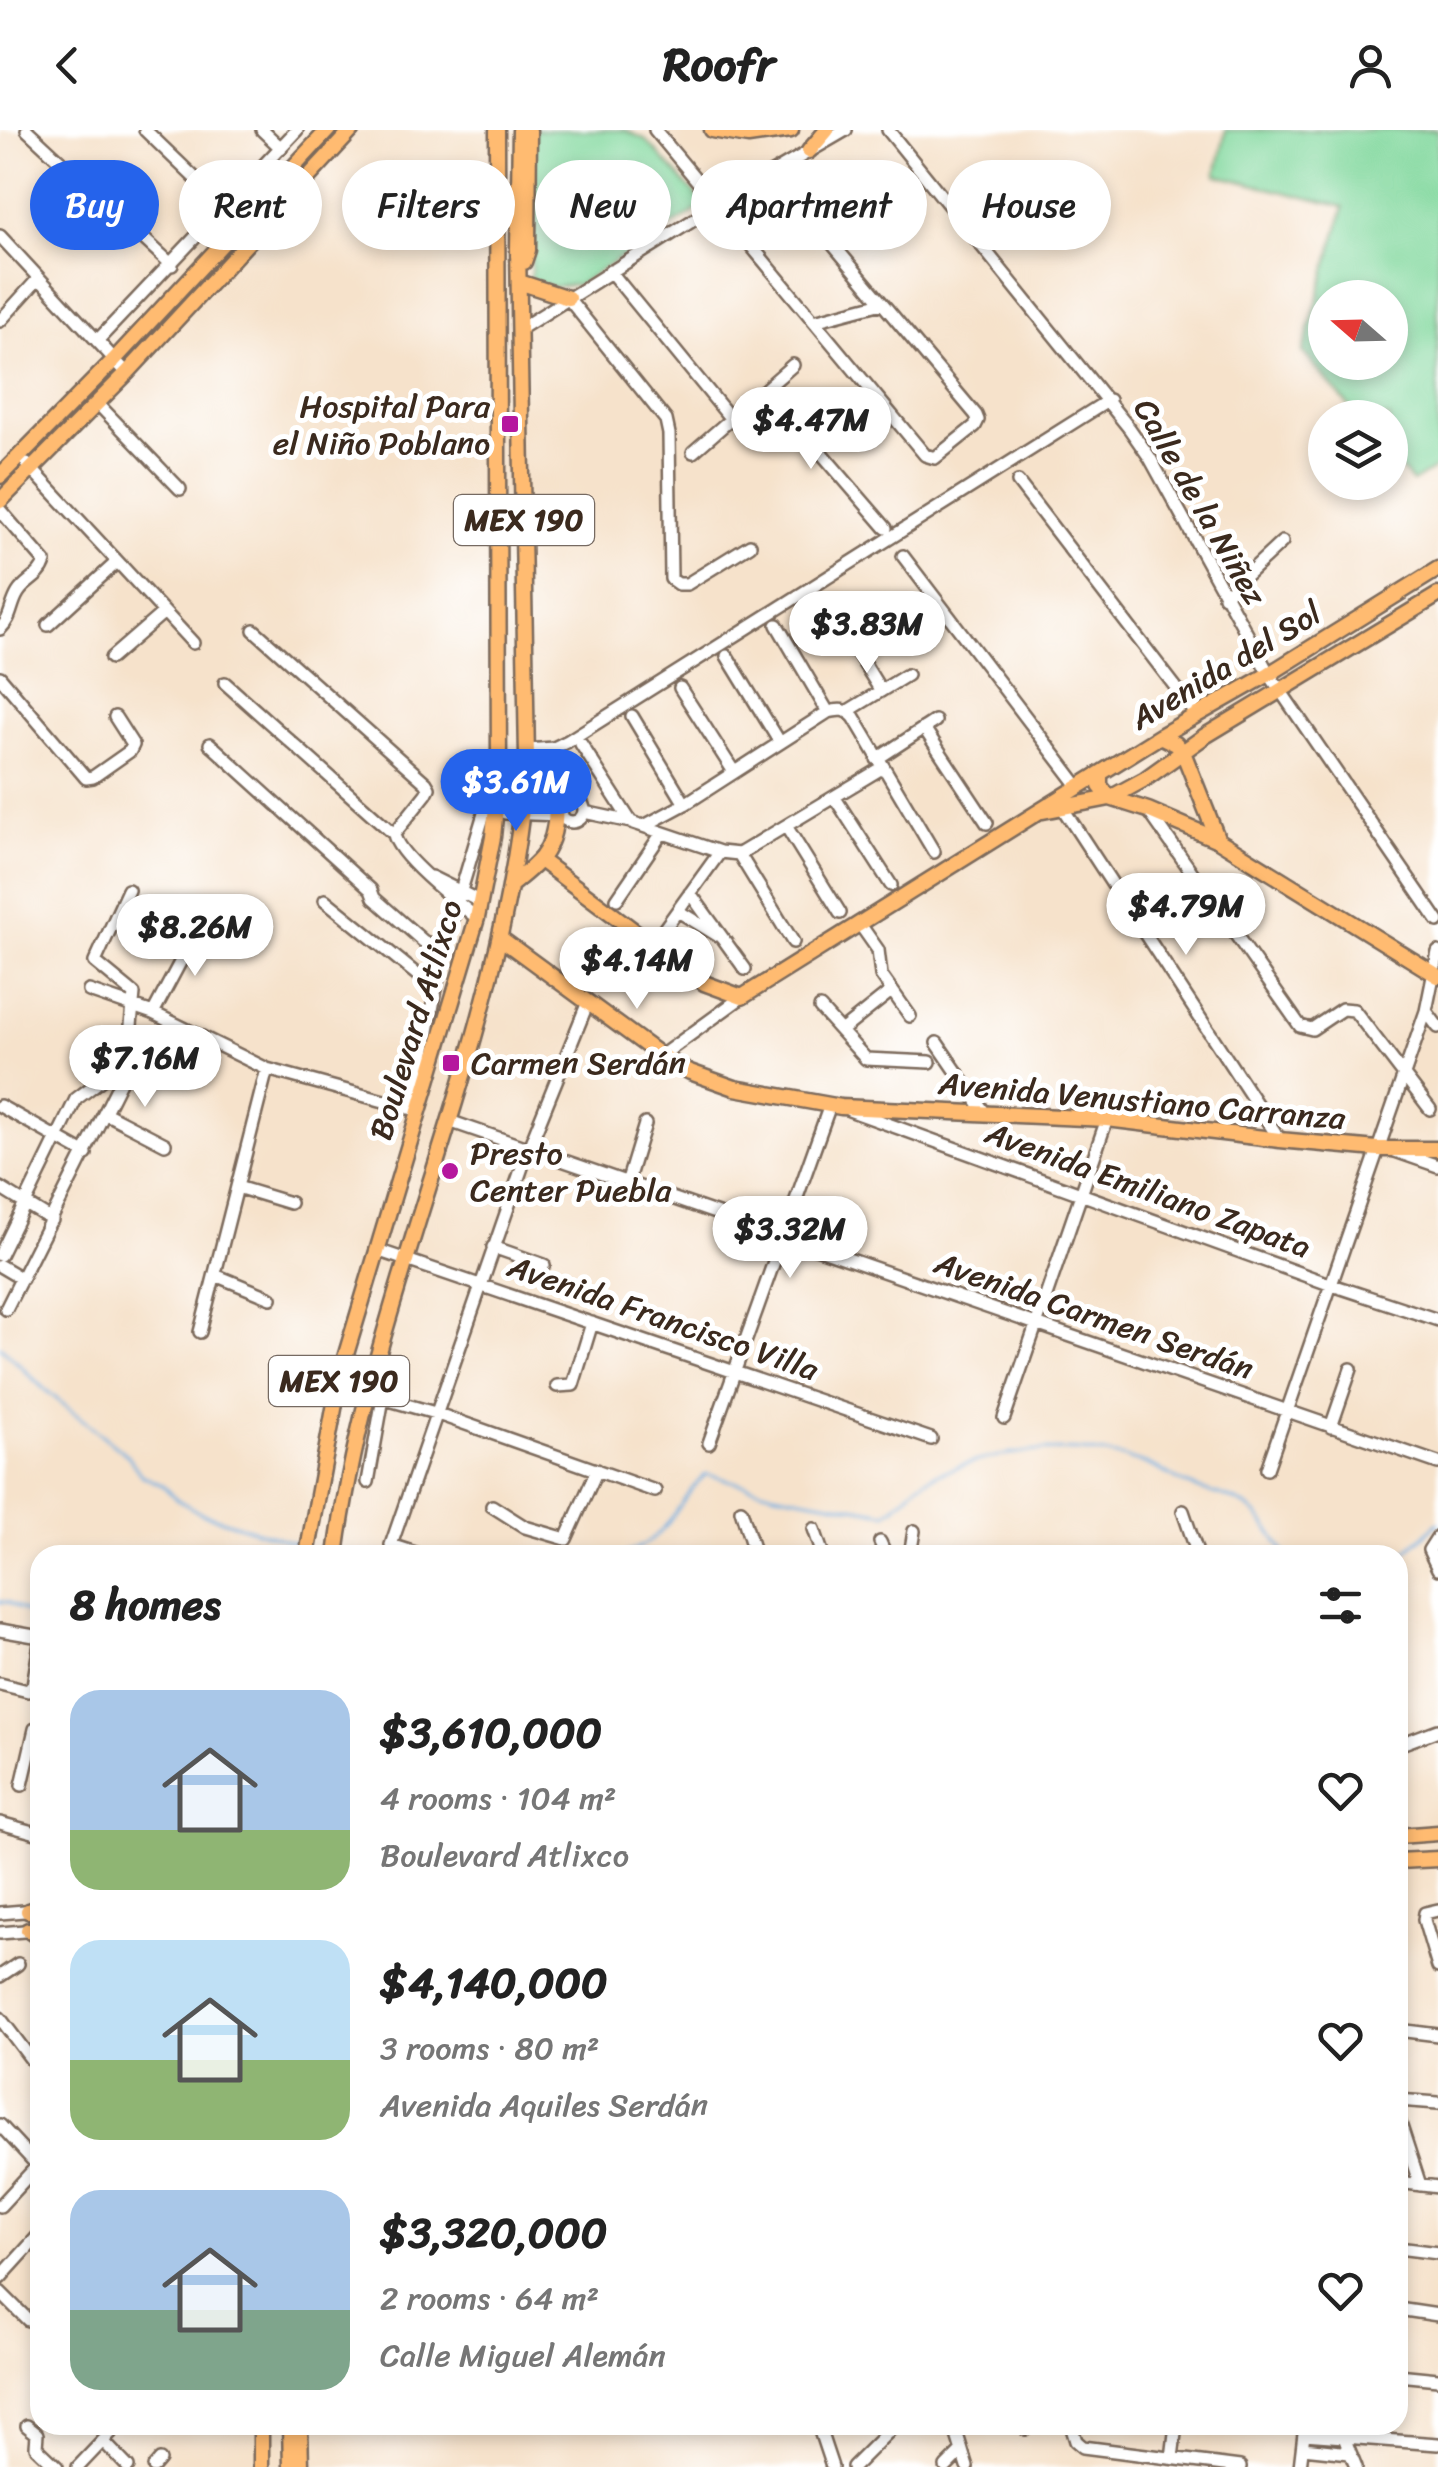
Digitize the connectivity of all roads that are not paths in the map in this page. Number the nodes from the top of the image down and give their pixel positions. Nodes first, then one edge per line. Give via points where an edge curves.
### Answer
1 (28, 130) edge
2 (145, 130) edge
3 (262, 130) edge
4 (298, 130) edge
5 (328, 130) edge
6 (352, 130) edge
7 (489, 130) edge
8 (497, 130) edge
9 (520, 130) edge
10 (529, 130) edge
11 (655, 130) edge
12 (712, 130) edge
13 (791, 130) edge
14 (827, 130) edge
15 (846, 130) edge
16 (888, 130) edge
17 (281, 148) junction
18 (809, 152) junction
19 (270, 160) edge
20 (795, 160) edge
21 (179, 163) edge
22 (691, 172) edge
23 (691, 221) edge
24 (0, 236) edge
25 (187, 250) edge
26 (756, 250) edge
27 (838, 250) edge
28 (172, 266) junction
29 (610, 272) junction
30 (39, 278) junction
31 (519, 282) junction
32 (497, 288) junction
33 (568, 298) junction
34 (882, 303) junction
35 (0, 321) edge
36 (814, 322) junction
37 (520, 329) junction
38 (97, 341) junction
39 (114, 360) junction
40 (793, 365) dead end
41 (127, 373) junction
42 (766, 388) junction
43 (1109, 400) junction
44 (98, 404) junction
45 (731, 418) junction
46 (692, 452) dead end
47 (20, 458) junction
48 (33, 470) junction
49 (0, 476) edge
50 (1018, 482) dead end
51 (180, 489) dead end
52 (0, 501) edge
53 (0, 510) edge
54 (886, 528) dead end
55 (1282, 542) dead end
56 (750, 545) dead end
57 (903, 556) dead end
58 (118, 562) junction
59 (1438, 569) edge
60 (1438, 595) edge
61 (1224, 596) junction
62 (830, 608) dead end
63 (164, 612) junction
64 (777, 624) dead end
65 (48, 625) dead end
66 (0, 630) edge
67 (254, 630) dead end
68 (192, 643) dead end
69 (727, 656) dead end
70 (111, 658) dead end
71 (1269, 674) junction
72 (907, 675) dead end
73 (0, 677) edge
74 (225, 682) dead end
75 (680, 688) dead end
76 (1280, 691) junction
77 (881, 692) junction
78 (848, 711) junction
79 (828, 712) junction
80 (1197, 714) junction
81 (632, 716) dead end
82 (115, 717) dead end
83 (1160, 736) junction
84 (780, 742) junction
85 (210, 744) dead end
86 (582, 744) dead end
87 (1183, 752) junction
88 (527, 754) junction
89 (880, 763) junction
90 (734, 772) junction
91 (1100, 774) junction
92 (1079, 787) junction
93 (834, 798) junction
94 (1110, 798) junction
95 (685, 804) junction
96 (1060, 804) junction
97 (496, 805) junction
98 (524, 807) junction
99 (558, 810) junction
100 (1148, 810) junction
101 (987, 823) dead end
102 (638, 824) junction
103 (786, 826) junction
104 (662, 833) junction
105 (394, 834) junction
106 (1218, 840) junction
107 (720, 852) junction
108 (934, 852) dead end
109 (739, 854) junction
110 (540, 860) junction
111 (512, 884) junction
112 (891, 886) dead end
113 (128, 890) dead end
114 (690, 893) junction
115 (461, 899) junction
116 (325, 900) dead end
117 (616, 900) dead end
118 (481, 902) junction
119 (678, 911) junction
120 (840, 913) dead end
121 (478, 918) junction
122 (859, 922) junction
123 (1438, 922) edge
124 (200, 925) dead end
125 (665, 928) dead end
126 (720, 937) junction
127 (500, 938) junction
128 (793, 942) dead end
129 (444, 951) junction
130 (1438, 952) edge
131 (745, 969) dead end
132 (1436, 975) edge
133 (89, 990) dead end
134 (436, 990) junction
135 (890, 992) junction
136 (742, 997) junction
137 (588, 1002) junction
138 (135, 1006) junction
139 (820, 1008) dead end
140 (1426, 1011) junction
141 (153, 1013) junction
142 (910, 1016) dead end
143 (1438, 1027) edge
144 (841, 1032) junction
145 (937, 1042) dead end
146 (661, 1056) junction
147 (130, 1058) junction
148 (930, 1062) dead end
149 (266, 1068) junction
150 (1404, 1074) junction
151 (420, 1087) junction
152 (0, 1106) edge
153 (836, 1106) junction
154 (413, 1109) junction
155 (1430, 1109) dead end
156 (105, 1113) junction
157 (985, 1113) junction
158 (1107, 1119) junction
159 (449, 1122) junction
160 (645, 1124) dead end
161 (58, 1136) junction
162 (1280, 1140) junction
163 (165, 1144) dead end
164 (1383, 1149) junction
165 (528, 1150) junction
166 (1438, 1150) edge
167 (86, 1154) junction
168 (1438, 1166) edge
169 (628, 1183) junction
170 (237, 1187) junction
171 (0, 1188) edge
172 (1082, 1195) junction
173 (290, 1203) dead end
174 (25, 1204) junction
175 (52, 1220) junction
176 (784, 1238) junction
177 (494, 1247) junction
178 (377, 1250) junction
179 (0, 1254) edge
180 (406, 1259) junction
181 (544, 1265) dead end
182 (0, 1266) edge
183 (214, 1275) junction
184 (22, 1279) junction
185 (480, 1284) junction
186 (1329, 1284) junction
187 (271, 1298) dead end
188 (6, 1309) dead end
189 (1438, 1320) edge
190 (592, 1323) junction
191 (1036, 1327) junction
192 (200, 1332) dead end
193 (1351, 1370) dead end
194 (735, 1372) junction
195 (557, 1386) dead end
196 (376, 1396) junction
197 (1286, 1411) junction
198 (435, 1414) junction
199 (1004, 1418) dead end
200 (1331, 1426) junction
201 (930, 1439) dead end
202 (709, 1443) dead end
203 (1438, 1464) edge
204 (1266, 1469) dead end
205 (597, 1470) junction
206 (368, 1482) dead end
207 (655, 1491) dead end
208 (492, 1506) dead end
209 (741, 1510) dead end
210 (1183, 1511) dead end
211 (814, 1530) dead end
212 (914, 1531) dead end
213 (1438, 1536) edge
214 (880, 1542) dead end
215 (308, 1545) edge
216 (337, 1545) edge
217 (391, 1545) edge
218 (753, 1545) edge
219 (819, 1545) edge
220 (881, 1545) edge
221 (912, 1545) edge
222 (1195, 1545) edge
223 (1438, 1569) edge
224 (0, 1630) edge
225 (30, 1638) edge
226 (0, 1684) edge
227 (30, 1688) edge
228 (1438, 1730) edge
229 (1408, 1741) edge
230 (30, 1751) edge
231 (22, 1785) dead end
232 (0, 1824) edge
233 (30, 1832) edge
234 (1438, 1833) edge
235 (1408, 1835) edge
236 (1438, 1859) edge
237 (1408, 1861) edge
238 (30, 1910) edge
239 (1432, 1912) edge
240 (0, 1913) edge
241 (0, 1933) edge
242 (30, 1933) edge
243 (18, 1964) dead end
244 (1438, 1968) edge
245 (0, 1976) edge
246 (0, 2018) edge
247 (1408, 2031) edge
248 (1438, 2035) edge
249 (30, 2058) edge
250 (1408, 2101) edge
251 (1438, 2103) edge
252 (0, 2126) edge
253 (1408, 2148) edge
254 (30, 2158) edge
255 (30, 2176) edge
256 (1408, 2183) edge
257 (1420, 2184) junction
258 (1438, 2187) edge
259 (0, 2206) edge
260 (30, 2245) edge
261 (1408, 2249) edge
262 (1438, 2252) edge
263 (0, 2278) edge
264 (0, 2292) edge
265 (1408, 2310) edge
266 (1438, 2315) edge
267 (28, 2320) dead end
268 (1408, 2376) edge
269 (1438, 2379) edge
270 (27, 2426) dead end
271 (30, 2428) edge
272 (37, 2435) edge
273 (109, 2435) edge
274 (260, 2435) edge
275 (290, 2435) edge
276 (300, 2435) edge
277 (821, 2435) edge
278 (885, 2435) edge
279 (957, 2435) edge
280 (1074, 2435) edge
281 (1175, 2435) edge
282 (1343, 2435) edge
283 (1372, 2435) edge
284 (1304, 2436) edge
285 (103, 2441) junction
286 (1438, 2444) edge
287 (962, 2451) junction
288 (1350, 2453) junction
289 (1172, 2458) junction
290 (57, 2467) edge
291 (78, 2467) edge
292 (128, 2467) edge
293 (261, 2467) edge
294 (291, 2467) edge
295 (301, 2467) edge
296 (832, 2467) edge
297 (853, 2467) edge
298 (946, 2467) edge
299 (967, 2467) edge
300 (1240, 2467) edge
301 (1300, 2467) edge
302 (1356, 2467) edge

1 - 28 street
2 - 21 street
3 - 17 street
4 - 17 street
5 - 39 main road
6 - 41 main road
7 - 32 main road via 490,262
8 - 32 main road, Boulevard Atlixco / MEX 190
9 - 31 main road, Boulevard Atlixco / MEX 190
10 - 31 main road via 528,250
11 - 22 street
12 - 13 main road via 748,136
14 - 18 main road
15 - 18 street
16 - 43 street, Calle de la Niñez
17 - 19 street
18 - 20 street
23 - 29 street
24 - 30 street
25 - 28 street
26 - 36 street
27 - 34 street
28 - 38 street
29 - 33 street
29 - 45 street
30 - 35 street
30 - 38 street
31 - 33 main road
31 - 37 main road, Boulevard Atlixco / MEX 190
32 - 97 main road, Boulevard Atlixco / MEX 190
33 - 37 street
33 - 56 street via 666,420 671,579 686,584
34 - 36 street
34 - 36 street via 978,420 935,458 924,455
37 - 88 main road, Boulevard Atlixco / MEX 190
38 - 39 street
39 - 41 street
39 - 47 main road
40 - 42 street
41 - 44 main road
42 - 45 street
42 - 54 street
43 - 61 street, Calle de la Niñez via 1150,458
43 - 88 street via 568,741
44 - 48 main road
44 - 51 street
45 - 46 street
47 - 48 street
47 - 49 main road
48 - 52 main road
48 - 58 street
50 - 80 street
53 - 66 street via 45,562 19,590
55 - 61 street
57 - 92 street
58 - 63 street
58 - 65 street
59 - 71 main road, Avenida del Sol
60 - 76 main road, Avenida del Sol
61 - 71 street, Calle de la Niñez
62 - 77 street
63 - 68 street
63 - 70 street
64 - 79 street
67 - 105 street via 426,783 426,794
69 - 84 street
71 - 76 street, Calle de la Niñez
71 - 80 main road, Avenida del Sol
72 - 77 street
73 - 82 street via 86,778 130,751
74 - 105 street
75 - 90 street
76 - 87 main road, Avenida del Sol
76 - 123 street, Calle de la Niñez
77 - 78 street
78 - 79 street
78 - 89 street
79 - 84 street
80 - 83 main road, Avenida del Sol
81 - 95 street
83 - 87 main road
83 - 91 main road, Avenida del Sol
84 - 90 street
85 - 129 street via 423,941
86 - 102 street
87 - 94 main road, Avenida del Sol
87 - 106 main road
88 - 98 main road, Boulevard Atlixco / MEX 190
88 - 99 main road via 542,770
89 - 93 street
89 - 101 street via 929,725
89 - 108 street
90 - 95 street
91 - 92 main road, Avenida del Sol
91 - 94 main road
92 - 96 main road, Avenida del Sol
93 - 103 street
93 - 112 street
94 - 96 main road, Avenida del Sol
94 - 100 main road
95 - 102 street
96 - 122 main road, Avenida del Sol
96 - 162 street
97 - 98 street via 505,813
97 - 115 street via 485,810
97 - 118 main road, Boulevard Atlixco / MEX 190
98 - 99 street
98 - 111 main road, Boulevard Atlixco / MEX 190
99 - 102 street via 566,821 584,812
99 - 110 main road
100 - 106 main road
100 - 150 street via 1300,1026 1312,1029 1342,1008 1354,1010
102 - 104 street
103 - 109 street
103 - 120 street
104 - 107 street
104 - 117 street
105 - 115 street via 398,848 440,890
106 - 132 main road
107 - 109 street
107 - 114 street
109 - 128 street
110 - 111 main road
110 - 136 main road via 704,983
111 - 127 main road, Boulevard Atlixco / MEX 190
113 - 138 street via 95,962 132,991
114 - 119 street
114 - 126 street
115 - 118 street
115 - 121 street
115 - 129 street
116 - 134 street
118 - 121 main road, Boulevard Atlixco / MEX 190
119 - 125 street
119 - 126 street
121 - 151 main road, Boulevard Atlixco / MEX 190
122 - 135 street via 878,950
122 - 136 main road, Avenida del Sol
124 - 141 street
126 - 131 street
127 - 137 main road, Avenida Venustiano Carranza
127 - 159 main road, Boulevard Atlixco / MEX 190
129 - 134 street
130 - 132 street
132 - 140 street
133 - 138 street
134 - 151 street
135 - 142 street
135 - 144 street
136 - 146 street, Avenida del Sol
137 - 146 main road, Avenida Venustiano Carranza
137 - 165 street
138 - 141 street
138 - 147 street
139 - 144 street
140 - 143 street
140 - 150 street
141 - 149 street
144 - 148 street via 866,1059
145 - 157 street
146 - 153 main road, Avenida Venustiano Carranza via 736,1088
147 - 156 street
147 - 161 street via 76,1099
149 - 154 street
149 - 170 street
150 - 155 street
150 - 164 street
151 - 154 main road, Boulevard Atlixco / MEX 190
152 - 161 street
153 - 157 main road, Avenida Venustiano Carranza
153 - 172 street, Avenida Emiliano Zapata
153 - 176 street
154 - 178 main road, Boulevard Atlixco / MEX 190
156 - 163 street
156 - 167 street
157 - 158 main road, Avenida Venustiano Carranza
158 - 162 main road, Avenida Venustiano Carranza
158 - 172 street
159 - 165 street, Avenida Carmen Serdán
159 - 180 main road, Boulevard Atlixco / MEX 190
160 - 169 street
161 - 167 street
161 - 174 street
162 - 164 main road, Avenida Venustiano Carranza
164 - 166 main road, Avenida Venustiano Carranza
164 - 168 street
164 - 186 street
165 - 169 street, Avenida Carmen Serdán
165 - 177 street
167 - 175 street
169 - 176 street, Avenida Carmen Serdán
170 - 173 street
170 - 183 street
171 - 174 street
172 - 186 street, Avenida Emiliano Zapata
172 - 191 street
174 - 175 street
174 - 179 street
175 - 184 street
176 - 191 street, Avenida Carmen Serdán
176 - 194 street
177 - 181 street
177 - 185 street
178 - 180 street, Avenida Francisco Villa
178 - 215 main road, Boulevard Atlixco / MEX 190 via 340,1372
180 - 185 street, Avenida Francisco Villa
180 - 196 main road, Boulevard Atlixco / MEX 190
182 - 184 street
183 - 187 street
183 - 192 street
184 - 188 street
185 - 190 street, Avenida Francisco Villa
185 - 198 street
186 - 189 street, Avenida Emiliano Zapata
186 - 197 street
190 - 194 street, Avenida Francisco Villa
190 - 195 street via 573,1386
191 - 197 street, Avenida Carmen Serdán
191 - 199 street
193 - 200 street
194 - 201 street, Avenida Francisco Villa
194 - 202 street
196 - 198 street
196 - 206 street
196 - 216 main road, Boulevard Atlixco / MEX 190 via 350,1466
197 - 200 street, Avenida Carmen Serdán
197 - 204 street
198 - 205 street
198 - 217 street
200 - 203 street, Avenida Carmen Serdán
205 - 207 street
205 - 208 street via 566,1539 525,1527
209 - 218 street
210 - 222 street
211 - 219 street
212 - 221 street
213 - 223 street via 1429,1550
214 - 220 street
224 - 225 street
226 - 227 street
228 - 229 street
230 - 231 street
232 - 233 street
234 - 235 main road
236 - 237 main road
238 - 240 street
239 - 244 street via 1424,1920
241 - 242 street
243 - 245 street
246 - 249 street
247 - 248 street
250 - 251 street
252 - 254 street
253 - 257 street
255 - 259 street
256 - 257 street
257 - 258 street
260 - 263 street
261 - 262 street
264 - 267 street
265 - 266 street
268 - 269 street
270 - 271 street
272 - 290 street via 36,2447
273 - 285 street
274 - 293 main road
275 - 294 main road
276 - 295 main road
277 - 296 street
278 - 297 street
279 - 287 street
280 - 289 street via 1083,2447
281 - 289 street
282 - 288 street
283 - 286 street
284 - 288 street
284 - 301 street
285 - 291 street
285 - 292 street
287 - 298 street
287 - 299 street
288 - 302 street
289 - 300 street

